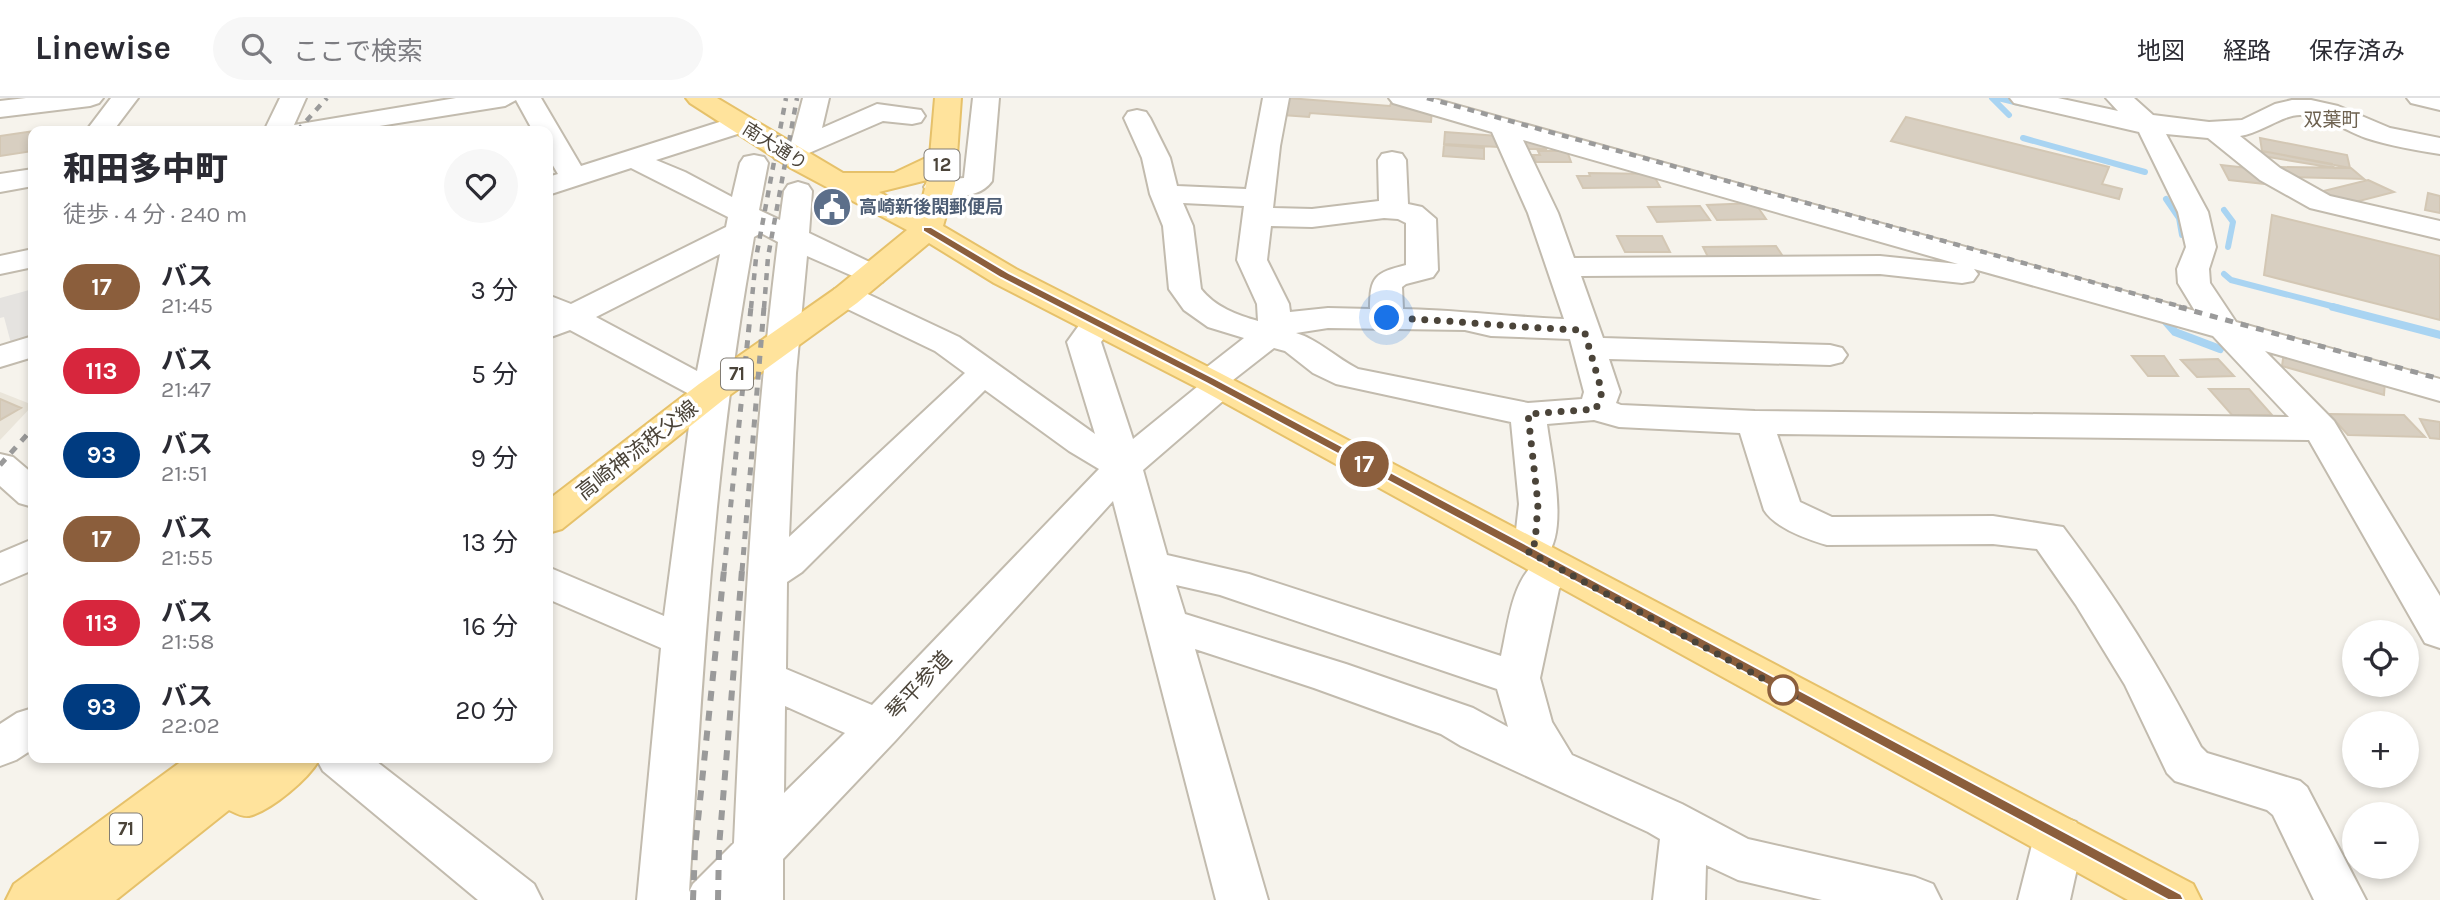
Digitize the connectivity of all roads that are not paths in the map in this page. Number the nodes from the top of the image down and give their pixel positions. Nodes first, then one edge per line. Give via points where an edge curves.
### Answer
1 (90, 98) edge
2 (125, 98) edge
3 (293, 98) edge
4 (505, 98) edge
5 (528, 98) edge
6 (699, 98) edge
7 (816, 98) edge
8 (948, 98) edge
9 (986, 98) edge
10 (1276, 98) edge
11 (1402, 98) edge
12 (2023, 98) edge
13 (2119, 98) edge
14 (2420, 98) edge
15 (2440, 102) edge
16 (391, 107) edge
17 (0, 108) edge
18 (740, 115) junction
19 (912, 116) dead end
20 (1137, 118) dead end
21 (2147, 124) junction
22 (103, 126) edge
23 (279, 126) edge
24 (350, 126) edge
25 (543, 126) edge
26 (1506, 127) junction
27 (2214, 129) junction
28 (553, 143) edge
29 (2440, 146) edge
30 (795, 148) junction
31 (637, 159) junction
32 (1392, 160) dead end
33 (754, 163) dead end
34 (940, 174) junction
35 (574, 177) junction
36 (828, 178) junction
37 (28, 179) edge
38 (0, 183) edge
39 (553, 184) edge
40 (798, 191) dead end
41 (1164, 194) junction
42 (1258, 207) junction
43 (1394, 211) junction
44 (748, 222) junction
45 (927, 229) junction
46 (2440, 230) edge
47 (794, 237) junction
48 (28, 259) edge
49 (0, 265) edge
50 (1562, 267) junction
51 (2021, 272) junction
52 (858, 286) junction
53 (555, 316) edge
54 (1387, 318) junction
55 (1097, 324) junction
56 (1272, 326) junction
57 (1586, 339) junction
58 (2235, 341) junction
59 (782, 343) junction
60 (28, 348) edge
61 (1830, 355) dead end
62 (0, 356) edge
63 (990, 374) junction
64 (1214, 383) junction
65 (2440, 390) edge
66 (711, 392) junction
67 (1596, 409) junction
68 (1528, 414) junction
69 (1755, 422) junction
70 (2320, 429) junction
71 (0, 466) edge
72 (1123, 467) junction
73 (28, 490) edge
74 (553, 516) edge
75 (28, 556) edge
76 (1541, 560) junction
77 (1149, 567) junction
78 (0, 570) edge
79 (767, 574) junction
80 (553, 584) edge
81 (1168, 625) junction
82 (684, 632) junction
83 (2440, 632) edge
84 (1518, 678) junction
85 (762, 683) junction
86 (879, 728) junction
87 (28, 729) edge
88 (0, 747) edge
89 (177, 763) edge
90 (213, 763) edge
91 (255, 763) edge
92 (291, 763) edge
93 (345, 763) edge
94 (1554, 768) junction
95 (1688, 832) junction
96 (2059, 837) junction
97 (758, 851) junction
98 (0, 898) edge
99 (32, 900) edge
100 (78, 900) edge
101 (114, 900) edge
102 (516, 900) edge
103 (663, 900) edge
104 (711, 900) edge
105 (757, 900) edge
106 (1242, 900) edge
107 (1679, 900) edge
108 (1914, 900) edge
109 (2044, 900) edge
110 (2175, 900) edge
111 (2340, 900) edge

1 - 17 street
2 - 22 street
3 - 23 street
4 - 16 street
5 - 25 street
6 - 18 main road, 南大通り
7 - 30 street
8 - 34 main road, 12
9 - 34 street via 978,181 971,186
10 - 42 street
11 - 26 street
12 - 21 street
13 - 21 street
14 - 15 street
16 - 24 street
18 - 30 main road, 南大通り
18 - 31 street
19 - 30 street via 877,112
20 - 41 street via 1156,158
21 - 27 street
21 - 58 street via 2193,212 2201,247 2193,269 2194,282
26 - 50 street
26 - 51 street
27 - 29 street via 2249,127 2276,110 2307,107 2332,111 2390,137
27 - 46 street via 2270,174 2320,202
28 - 35 street
30 - 36 main road, 南大通り
31 - 35 street
31 - 44 street
32 - 43 street
33 - 44 street
34 - 36 main road via 891,184
34 - 45 main road, 12 via 933,219
35 - 39 street
36 - 45 main road, 南大通り
37 - 38 street
40 - 47 street
41 - 42 street
41 - 56 street via 1178,226 1185,289 1195,303 1220,320
42 - 43 street via 1312,218 1340,212
42 - 56 street via 1252,260 1273,304
43 - 54 street via 1420,219 1424,264 1422,270 1395,277 1386,285
44 - 47 street
44 - 53 street
44 - 66 street
45 - 52 main road, 高崎神流秩父線 / 71
45 - 55 main road, 南大通り
47 - 52 street
47 - 59 street
48 - 49 street
50 - 51 street via 1880,265 1970,275 2015,277
50 - 57 street
51 - 58 street
52 - 59 main road, 高崎神流秩父線 / 71
52 - 63 street
53 - 66 street
54 - 56 street via 1328,318
54 - 57 street via 1465,320
55 - 64 main road, 南大通り
55 - 72 street via 1084,342
56 - 64 street, 琴平参道
56 - 68 street via 1325,366 1348,377
57 - 61 street
57 - 67 street via 1602,392
58 - 65 street
58 - 70 street
59 - 66 main road, 高崎神流秩父線 / 71
59 - 79 street
60 - 62 street
63 - 72 street via 1082,443
63 - 79 street via 973,383 788,562
64 - 72 street, 琴平参道
64 - 76 main road, 南大通り
66 - 74 main road, 高崎神流秩父線 / 71
66 - 82 street
67 - 68 street
67 - 69 street via 1619,416
68 - 76 street via 1538,504 1535,543
69 - 70 street
69 - 111 street via 1783,510 1827,531 1993,530 2049,537 2144,679 2184,760 2192,767 2290,801
70 - 83 street
71 - 73 street
72 - 77 street
72 - 86 street, 琴平参道
75 - 78 street
76 - 84 street via 1543,579
76 - 96 main road, 南大通り
77 - 81 street
77 - 84 street via 1242,588
79 - 85 street
80 - 82 street via 662,633
81 - 94 street via 1457,721
81 - 106 street
82 - 103 street
84 - 94 street via 1532,730
85 - 86 street via 778,683
85 - 97 street
86 - 97 street, 琴平参道
87 - 88 street
89 - 98 main road, 71
90 - 99 main road, 71
91 - 100 main road, 71
92 - 101 main road, 71
93 - 102 street
94 - 95 street
95 - 107 street
95 - 108 street via 1738,858
96 - 109 street
96 - 110 main road, 南大通り
97 - 104 street, 琴平参道
97 - 105 street

